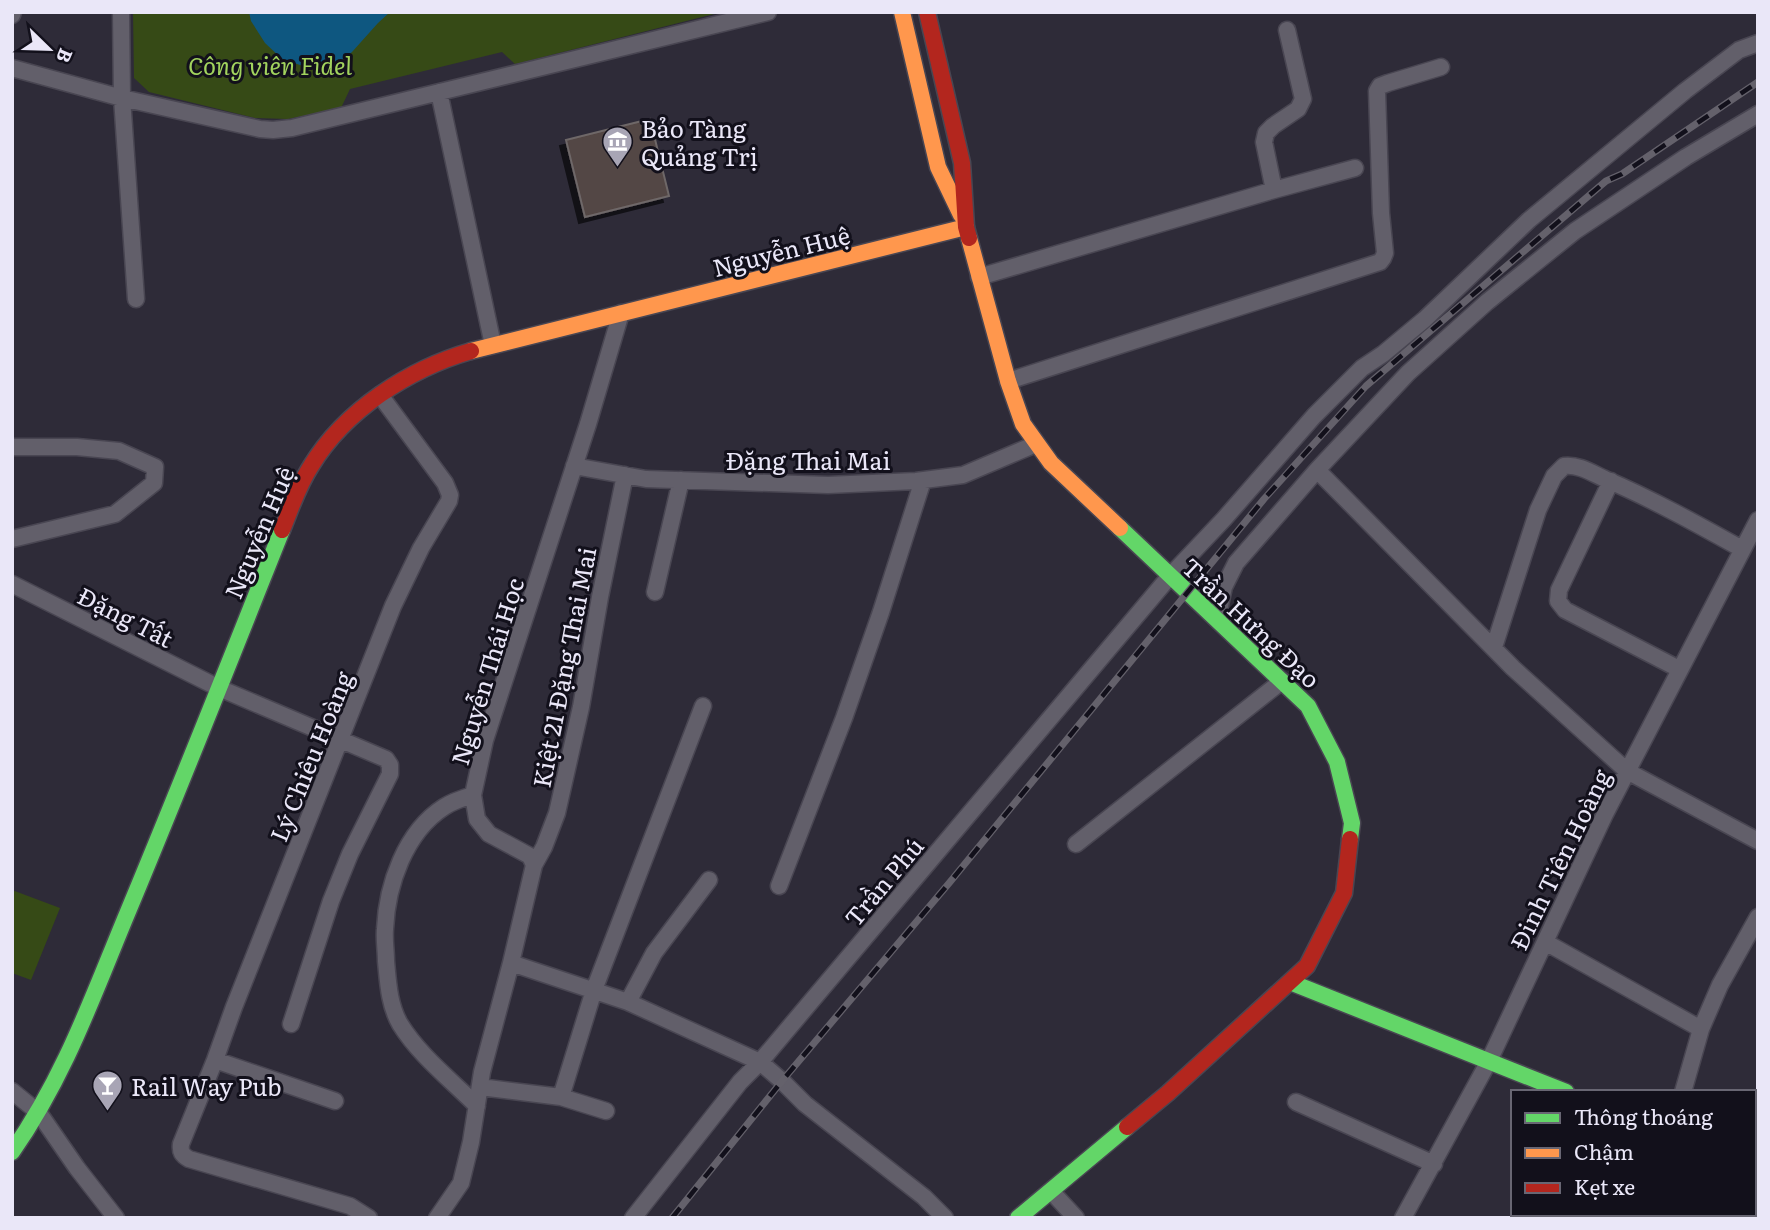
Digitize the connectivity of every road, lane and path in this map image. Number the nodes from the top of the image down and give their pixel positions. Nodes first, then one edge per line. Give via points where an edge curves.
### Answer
1 (121, 12) edge
2 (768, 12) edge
3 (902, 12) edge
4 (928, 12) edge
5 (1287, 30) dead end
6 (1758, 43) edge
7 (1441, 67) dead end
8 (12, 68) edge
9 (439, 92) junction
10 (122, 98) junction
11 (1758, 114) edge
12 (1355, 168) dead end
13 (1274, 190) junction
14 (967, 227) junction
15 (979, 278) junction
16 (136, 299) dead end
17 (621, 313) junction
18 (493, 345) junction
19 (1008, 381) junction
20 (380, 395) junction
21 (1036, 444) junction
22 (12, 447) edge
23 (574, 466) junction
24 (1317, 470) junction
25 (625, 475) junction
26 (681, 480) junction
27 (923, 480) junction
28 (1611, 481) junction
29 (1758, 520) edge
30 (12, 539) edge
31 (1742, 549) junction
32 (1170, 576) junction
33 (12, 584) edge
34 (655, 592) dead end
35 (1217, 619) junction
36 (1494, 647) junction
37 (1679, 669) junction
38 (1282, 681) junction
39 (219, 688) junction
40 (703, 706) dead end
41 (341, 741) junction
42 (1627, 771) junction
43 (473, 794) junction
44 (1758, 841) edge
45 (1076, 844) dead end
46 (534, 865) junction
47 (709, 880) dead end
48 (779, 886) dead end
49 (1758, 917) edge
50 (1545, 942) junction
51 (511, 963) junction
52 (1290, 982) junction
53 (594, 990) junction
54 (628, 1002) junction
55 (291, 1024) dead end
56 (1701, 1030) junction
57 (215, 1060) junction
58 (1489, 1061) junction
59 (760, 1062) junction
60 (480, 1087) junction
61 (1561, 1090) edge
62 (1685, 1090) edge
63 (12, 1091) edge
64 (561, 1097) junction
65 (335, 1101) dead end
66 (1296, 1102) dead end
67 (477, 1106) junction
68 (606, 1111) dead end
69 (39, 1113) junction
70 (12, 1152) edge
71 (1434, 1164) junction
72 (1051, 1191) junction
73 (116, 1218) edge
74 (369, 1218) edge
75 (437, 1218) edge
76 (633, 1218) edge
77 (945, 1218) edge
78 (1018, 1218) edge
79 (1076, 1218) edge
80 (1404, 1218) edge

1 - 10 street
2 - 9 street
3 - 14 street, Trần Hưng Đạo via 938,167
4 - 14 street, Trần Hưng Đạo via 962,163
5 - 13 street via 1303,99 1266,133
6 - 32 street, Trần Phú via 1739,50 1685,91 1529,220 1425,319 1362,368
7 - 19 street via 1388,83 1377,91 1385,253 1380,262
8 - 10 street
9 - 10 street via 273,131
9 - 18 street
10 - 16 street
11 - 24 street via 1575,231 1487,302 1408,373
12 - 13 street
13 - 15 street
14 - 15 street, Trần Hưng Đạo
14 - 17 street, Nguyễn Huệ
15 - 19 street, Trần Hưng Đạo
17 - 18 street, Nguyễn Huệ
17 - 23 street, Nguyễn Thái Học
18 - 20 street, Nguyễn Huệ via 424,367
19 - 21 street, Trần Hưng Đạo via 1023,424
20 - 39 street, Nguyễn Huệ via 340,428 315,458
20 - 41 street, Lý Chiêu Hoàng via 445,483 450,502 405,578
21 - 27 street, Đặng Thai Mai via 962,475
21 - 32 street, Trần Hưng Đạo
22 - 30 street via 119,451 155,467 154,483 115,514
23 - 25 street, Đặng Thai Mai
23 - 43 street, Nguyễn Thái Học via 485,740
24 - 35 street via 1236,563 1224,587
24 - 36 street
25 - 26 street, Đặng Thai Mai
25 - 46 street, Kiệt 21 Đặng Thai Mai via 563,787 553,825
26 - 27 street, Đặng Thai Mai via 828,485
26 - 34 street
27 - 48 street via 848,706
28 - 31 street
28 - 36 street via 1567,465 1554,476 1525,547
28 - 37 street via 1559,590 1558,601 1565,610
29 - 31 street, Đinh Tiên Hoàng
31 - 37 street, Đinh Tiên Hoàng
32 - 35 street, Trần Hưng Đạo
32 - 59 street, Trần Phú
33 - 39 street, Đặng Tất
35 - 38 street, Trần Hưng Đạo
36 - 42 street
37 - 42 street, Đinh Tiên Hoàng
38 - 45 street
38 - 52 street, Trần Hưng Đạo via 1308,706 1337,762 1352,823 1344,893 1307,966
39 - 41 street, Đặng Tất
39 - 69 street, Nguyễn Huệ via 78,1031
40 - 53 street
41 - 55 street, Đặng Tất via 386,759 390,774 331,901
41 - 57 street, Lý Chiêu Hoàng
42 - 44 street
42 - 50 street, Đinh Tiên Hoàng
43 - 46 street, Nguyễn Thái Học via 477,819 489,834 530,856
43 - 67 street via 445,806 413,839 393,882 384,930 390,996 400,1024
46 - 51 street
47 - 54 street via 654,953
49 - 56 street
50 - 56 street
50 - 58 street, Đinh Tiên Hoàng
51 - 53 street
51 - 60 street
52 - 58 street
52 - 72 street, Trần Hưng Đạo
53 - 54 street
53 - 64 street
54 - 59 street
56 - 62 street
57 - 65 street
57 - 74 street, Lý Chiêu Hoàng via 181,1144 182,1153 188,1159 350,1206
58 - 61 street
58 - 71 street, Đinh Tiên Hoàng
59 - 76 street, Trần Phú
59 - 77 street
60 - 64 street
60 - 67 street
63 - 69 street
64 - 68 street
66 - 71 street
67 - 75 street via 461,1183
69 - 70 street, Nguyễn Huệ
69 - 73 street
71 - 80 street, Đinh Tiên Hoàng
72 - 78 street, Trần Hưng Đạo
72 - 79 street

